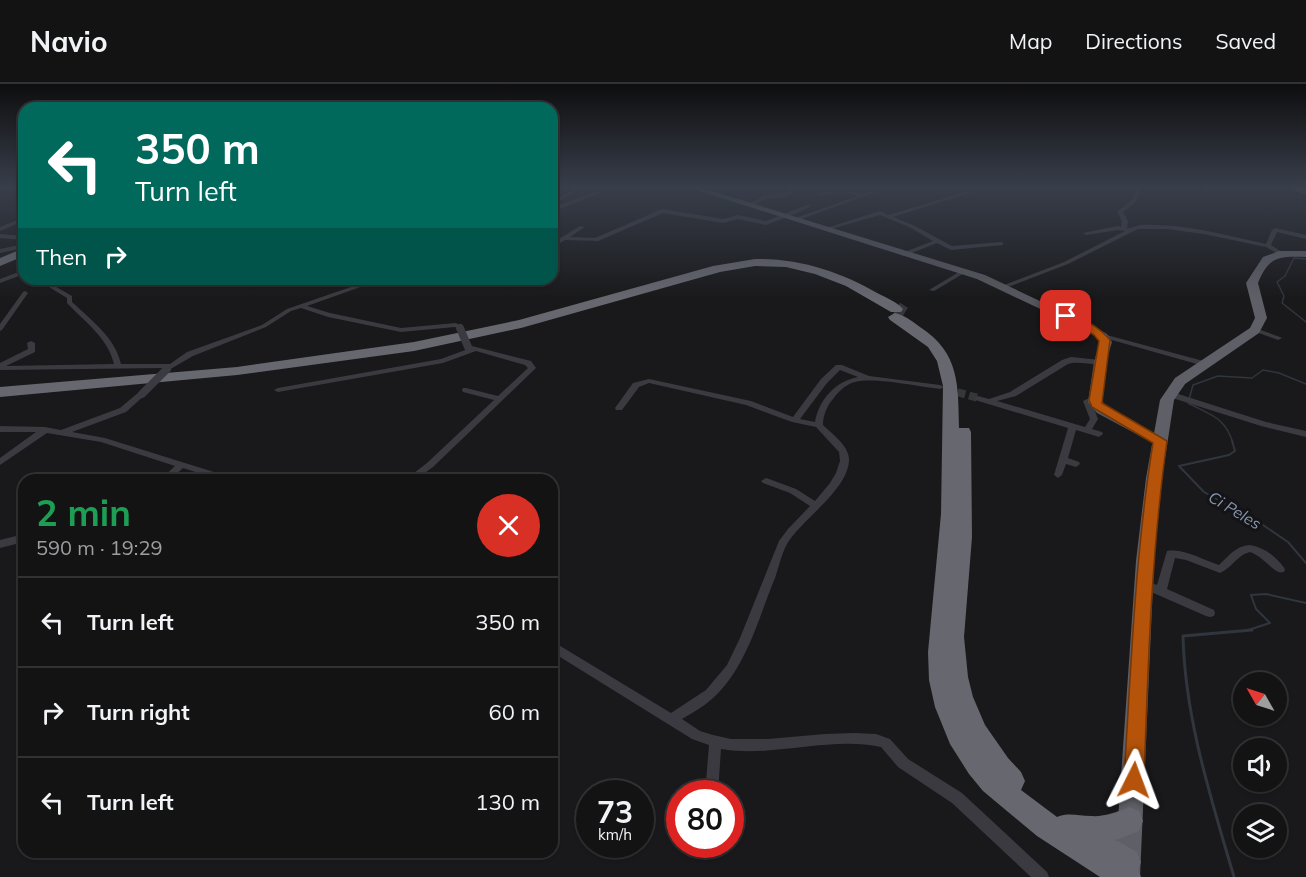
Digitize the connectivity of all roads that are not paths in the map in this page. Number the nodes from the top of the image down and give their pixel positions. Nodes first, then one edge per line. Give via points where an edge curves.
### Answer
1 (630, 225) edge
2 (815, 225) edge
3 (839, 225) edge
4 (906, 225) edge
5 (1126, 225) edge
6 (1148, 225) edge
7 (1148, 225) edge
8 (582, 227) dead end
9 (826, 229) junction
10 (1127, 229) junction
11 (1086, 233) dead end
12 (0, 236) edge
13 (1306, 237) edge
14 (18, 238) edge
15 (564, 238) junction
16 (937, 241) junction
17 (558, 242) edge
18 (1001, 244) dead end
19 (1268, 246) junction
20 (18, 247) edge
21 (0, 251) edge
22 (1280, 253) junction
23 (18, 254) edge
24 (903, 254) junction
25 (1306, 254) edge
26 (18, 260) edge
27 (0, 262) edge
28 (0, 268) edge
29 (964, 271) junction
30 (18, 274) edge
31 (0, 281) edge
32 (362, 285) edge
33 (51, 286) dead end
34 (1006, 286) junction
35 (932, 290) dead end
36 (25, 293) dead end
37 (301, 306) junction
38 (0, 329) edge
39 (1255, 330) junction
40 (1102, 336) junction
41 (1278, 338) dead end
42 (31, 343) dead end
43 (471, 348) junction
44 (1100, 362) junction
45 (1204, 364) junction
46 (117, 366) junction
47 (0, 367) edge
48 (169, 367) junction
49 (868, 378) junction
50 (940, 387) tunnel mouth
51 (278, 390) dead end
52 (466, 390) dead end
53 (0, 394) edge
54 (1169, 394) junction
55 (978, 398) tunnel mouth
56 (498, 399) junction
57 (1095, 400) junction
58 (989, 401) junction
59 (619, 408) dead end
60 (795, 420) junction
61 (819, 425) junction
62 (1073, 426) junction
63 (0, 429) edge
64 (45, 430) junction
65 (1088, 430) junction
66 (63, 432) junction
67 (1099, 434) dead end
68 (1306, 434) edge
69 (1160, 441) junction
70 (1064, 460) junction
71 (0, 462) edge
72 (1076, 464) dead end
73 (182, 465) junction
74 (171, 474) edge
75 (211, 474) edge
76 (417, 474) edge
77 (1058, 475) dead end
78 (766, 481) dead end
79 (817, 506) junction
80 (18, 540) edge
81 (0, 544) edge
82 (1280, 569) dead end
83 (1153, 588) junction
84 (1210, 613) dead end
85 (558, 650) edge
86 (672, 719) junction
87 (715, 744) junction
88 (712, 780) edge
89 (1129, 821) junction
90 (1065, 832) junction
91 (1127, 872) edge
92 (1042, 877) edge
93 (1100, 877) edge

1 - 15 street via 596,240
2 - 9 main road
3 - 9 street
4 - 16 street
5 - 10 street
6 - 19 street
7 - 10 street
8 - 15 street
9 - 24 main road
10 - 11 street
10 - 34 street via 1066,263
12 - 14 street
13 - 19 street via 1275,230
15 - 17 street
16 - 18 street via 954,248
16 - 24 street
19 - 22 street
20 - 21 street
22 - 25 highway
22 - 39 highway via 1264,260 1252,283 1261,318
23 - 27 highway
24 - 29 main road
26 - 28 highway
29 - 34 main road
29 - 35 street
30 - 31 street
32 - 37 street
33 - 46 street via 70,297 69,302 110,344 117,354
34 - 40 main road
36 - 38 street
37 - 43 street, bridge via 401,330 456,325
37 - 48 street
39 - 41 street
39 - 45 highway
40 - 44 main road via 1106,345
40 - 45 street
42 - 47 street via 32,350
43 - 51 street via 443,361
43 - 56 street via 531,365 531,371
44 - 57 main road
44 - 58 street via 1065,362 1013,393
45 - 54 highway
46 - 47 street
46 - 48 street
48 - 66 street, bridge via 123,410
49 - 50 street
49 - 60 street via 835,368
49 - 61 street via 840,387 818,417
52 - 56 street
53 - 90 highway via 314,366 427,348 526,326 734,270 766,266 840,282 896,313 927,336 941,351 948,367 950,532 938,634 940,679 956,730 979,766 1024,810
54 - 68 street
54 - 69 highway
55 - 58 street
56 - 76 street
57 - 65 street via 1087,401 1094,418
57 - 69 main road via 1102,410
58 - 62 street
59 - 60 street via 636,384 649,381 748,403
60 - 61 street
61 - 79 street via 845,456 838,478
62 - 65 street
62 - 70 street
63 - 64 street
64 - 66 street
64 - 71 street
65 - 67 street
66 - 73 street via 121,444
69 - 83 highway via 1149,511
70 - 72 street
70 - 77 street
73 - 74 street
73 - 75 street
78 - 79 street via 794,491
79 - 86 street via 786,538 730,669 710,694
80 - 81 street
82 - 83 street via 1257,550 1240,550 1220,569 1171,554
83 - 84 street
83 - 89 highway
85 - 86 street
86 - 87 street
87 - 88 street
87 - 92 street via 739,746 816,739 886,743 903,763 957,798
89 - 90 highway via 1094,832
89 - 91 highway
90 - 91 highway
90 - 93 highway

